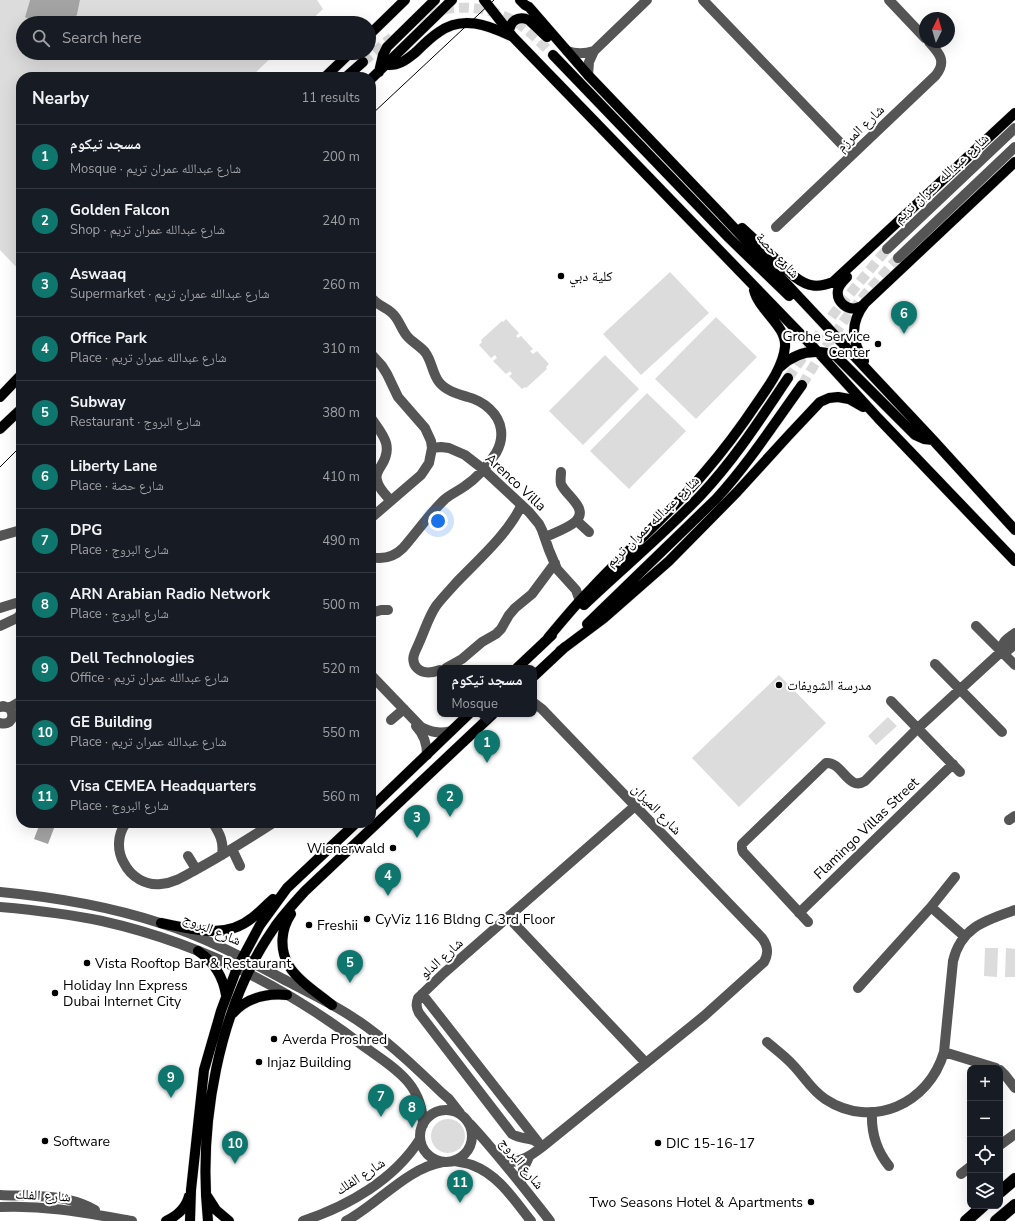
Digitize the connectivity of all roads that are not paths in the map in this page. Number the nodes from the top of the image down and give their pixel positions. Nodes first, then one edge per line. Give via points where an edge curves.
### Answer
1 (405, 0) edge
2 (435, 0) edge
3 (452, 0) edge
4 (484, 0) edge
5 (520, 0) edge
6 (647, 0) edge
7 (703, 0) edge
8 (889, 0) edge
9 (528, 4) edge
10 (376, 28) edge
11 (919, 32) edge
12 (511, 34) junction
13 (560, 43) junction
14 (934, 48) edge
15 (567, 51) junction
16 (594, 51) junction
17 (553, 55) tunnel mouth
18 (343, 60) edge
19 (363, 62) tunnel mouth
20 (383, 68) junction
21 (330, 72) edge
22 (352, 72) edge
23 (376, 74) edge
24 (588, 75) junction
25 (1015, 113) edge
26 (1015, 128) edge
27 (1015, 147) edge
28 (852, 155) junction
29 (1015, 162) edge
30 (722, 215) junction
31 (776, 228) dead end
32 (887, 249) tunnel mouth
33 (898, 258) tunnel mouth
34 (859, 259) junction
35 (754, 286) junction
36 (376, 302) edge
37 (865, 303) junction
38 (809, 309) junction
39 (817, 351) junction
40 (376, 359) edge
41 (779, 368) junction
42 (788, 378) tunnel mouth
43 (874, 378) junction
44 (16, 380) edge
45 (802, 385) tunnel mouth
46 (16, 386) edge
47 (0, 397) edge
48 (16, 414) edge
49 (878, 418) junction
50 (376, 425) edge
51 (0, 430) edge
52 (933, 440) junction
53 (432, 448) junction
54 (483, 469) junction
55 (561, 472) dead end
56 (376, 478) edge
57 (376, 478) edge
58 (391, 501) junction
59 (521, 506) junction
60 (376, 514) edge
61 (577, 520) junction
62 (1015, 530) edge
63 (16, 531) edge
64 (589, 532) dead end
65 (0, 536) edge
66 (545, 537) junction
67 (376, 558) edge
68 (1015, 561) edge
69 (556, 564) junction
70 (592, 587) junction
71 (580, 601) junction
72 (16, 603) edge
73 (0, 608) edge
74 (388, 610) dead end
75 (376, 612) edge
76 (16, 620) edge
77 (0, 626) edge
78 (976, 626) dead end
79 (1015, 633) edge
80 (548, 638) junction
81 (1015, 644) edge
82 (1002, 651) junction
83 (560, 652) junction
84 (935, 664) dead end
85 (451, 665) edge
86 (520, 665) edge
87 (1015, 665) edge
88 (437, 671) edge
89 (537, 673) edge
90 (376, 680) edge
91 (960, 690) junction
92 (891, 701) dead end
93 (16, 703) edge
94 (538, 706) edge
95 (5, 708) edge
96 (404, 710) junction
97 (466, 717) edge
98 (490, 717) edge
99 (391, 720) dead end
100 (0, 723) edge
101 (918, 728) junction
102 (450, 731) junction
103 (1002, 732) dead end
104 (427, 755) junction
105 (953, 764) junction
106 (960, 772) dead end
107 (376, 803) edge
108 (635, 806) junction
109 (376, 824) edge
110 (124, 828) edge
111 (216, 828) edge
112 (265, 828) edge
113 (351, 828) edge
114 (372, 828) edge
115 (220, 833) junction
116 (236, 847) junction
117 (188, 856) dead end
118 (222, 856) junction
119 (240, 866) dead end
120 (196, 869) junction
121 (955, 877) dead end
122 (287, 888) junction
123 (305, 891) junction
124 (0, 892) edge
125 (0, 907) edge
126 (931, 907) junction
127 (1015, 910) edge
128 (799, 913) junction
129 (508, 917) junction
130 (808, 922) dead end
131 (160, 923) junction
132 (964, 936) junction
133 (198, 951) junction
134 (242, 957) junction
135 (253, 963) junction
136 (237, 968) junction
137 (248, 974) junction
138 (858, 988) dead end
139 (422, 994) junction
140 (287, 995) junction
141 (226, 996) junction
142 (332, 1005) junction
143 (231, 1016) junction
144 (767, 1042) dead end
145 (944, 1052) junction
146 (646, 1063) junction
147 (986, 1065) edge
148 (1003, 1073) edge
149 (1015, 1088) edge
150 (872, 1112) junction
151 (460, 1113) junction
152 (470, 1124) junction
153 (423, 1125) junction
154 (1015, 1134) edge
155 (420, 1140) junction
156 (1003, 1143) edge
157 (540, 1144) junction
158 (529, 1157) junction
159 (450, 1162) junction
160 (504, 1163) junction
161 (889, 1166) dead end
162 (967, 1169) edge
163 (961, 1174) dead end
164 (1015, 1179) edge
165 (521, 1182) junction
166 (1003, 1189) edge
167 (191, 1190) junction
168 (205, 1193) junction
169 (0, 1195) edge
170 (1015, 1205) edge
171 (0, 1208) edge
172 (980, 1209) edge
173 (105, 1216) junction
174 (132, 1221) edge
175 (166, 1221) edge
176 (190, 1221) edge
177 (208, 1221) edge
178 (229, 1221) edge
179 (303, 1221) edge
180 (346, 1221) edge
181 (531, 1221) edge
182 (550, 1221) edge
183 (966, 1221) edge
184 (996, 1221) edge

1 - 10 main road
2 - 20 main road via 387,47 383,55
3 - 20 main road
4 - 12 main road
5 - 9 main road, شارع حصة via 525,5
6 - 16 street
7 - 28 street
8 - 11 street
9 - 13 main road, شارع حصة
12 - 13 main road via 513,21 525,18 548,38
12 - 20 main road via 482,24 455,24 439,32 401,63
12 - 35 main road
13 - 15 main road, شارع حصة
14 - 28 street, شارع المرزم via 941,60 936,75
15 - 16 street via 583,54
15 - 24 main road, شارع حصة
16 - 24 street
17 - 38 main road via 729,238 788,296
18 - 21 main road
19 - 22 main road
20 - 23 main road
24 - 30 main road, شارع حصة
25 - 34 main road
26 - 32 street, شارع عبدالله عمران تريم
27 - 33 street, شارع عبدالله عمران تريم
28 - 31 street, شارع المرزم
29 - 37 main road
30 - 34 main road via 746,232 795,277 812,286 824,286 833,282
30 - 38 main road, شارع حصة
34 - 37 main road via 840,285 838,296 848,308 859,308
35 - 39 main road
35 - 41 main road via 757,299 785,338 786,346
36 - 54 street via 391,311 406,335 423,350 439,382 451,391 478,401 497,418 500,426 500,444 497,452
37 - 43 main road via 856,320 854,336 859,354
38 - 43 main road, شارع حصة
39 - 41 main road via 796,355
39 - 49 main road
39 - 52 main road via 836,356 908,429 919,437
40 - 53 street via 387,374 398,397 424,428
41 - 70 main road via 744,423 704,474
42 - 80 main road, شارع عبدالله عمران تريم via 739,450 702,494
43 - 52 main road, شارع حصة
44 - 47 main road
45 - 83 main road, شارع عبدالله عمران تريم via 751,458 716,500
46 - 47 main road
48 - 51 main road
49 - 68 main road
49 - 83 main road via 850,399 838,396 820,402 669,561 604,618
50 - 56 street via 387,443 386,457
52 - 62 main road, شارع حصة
53 - 54 street, Arenco Villa via 457,451
53 - 58 street via 426,469
54 - 59 street, Arenco Villa
54 - 67 street via 472,481 439,505 397,554
55 - 61 street via 562,485 579,508
57 - 58 street
58 - 60 street
59 - 66 street, Arenco Villa via 539,524
59 - 88 street via 506,531 443,597 429,617 413,659 420,671 427,673
61 - 64 street
61 - 66 street
63 - 65 street
66 - 69 street, Arenco Villa
69 - 70 street via 582,586
69 - 71 street, Arenco Villa via 558,571 576,590
69 - 85 street via 532,594 509,615 496,634
70 - 71 main road
71 - 80 main road
72 - 73 street
74 - 75 street
76 - 77 street
78 - 82 street
79 - 82 street via 1003,643
80 - 86 main road, شارع عبدالله عمران تريم
81 - 82 street via 1007,651
82 - 87 street
82 - 91 street
83 - 89 main road, شارع عبدالله عمران تريم
84 - 91 street
90 - 96 street
91 - 101 street
91 - 103 street
92 - 101 street
93 - 95 street
94 - 108 street, شارع الميزان
95 - 100 street via 13,713 12,719 5,724
96 - 99 street
96 - 102 street via 428,730 443,733
96 - 104 street via 423,735
97 - 102 main road
98 - 109 main road
101 - 105 street
101 - 128 street via 860,784 854,783 832,763 824,764 742,844 743,852
102 - 104 main road
104 - 107 main road
105 - 106 street
105 - 128 street, Flamingo Villas Street
108 - 129 street, شارع الدلو
108 - 146 street, شارع الميزان via 765,942 768,952 764,962 704,1016
110 - 120 street via 119,840 120,856 127,869 139,879 153,884 168,883
111 - 115 street
112 - 116 street
113 - 122 main road
114 - 123 main road
115 - 116 street
115 - 118 street
116 - 118 street
116 - 119 street
117 - 120 street
118 - 120 street
121 - 126 street
122 - 131 main road via 253,918 234,929 208,932
122 - 134 main road via 260,924
123 - 135 main road via 274,929
123 - 142 main road via 283,930 283,952 288,966 298,977
124 - 131 street, شارع البروج via 76,902
125 - 133 street, شارع البروج via 70,915 102,922
126 - 132 street
126 - 138 street
127 - 132 street via 978,924
128 - 130 street
129 - 139 street, شارع الدلو
129 - 146 street
131 - 134 street, شارع البروج
132 - 145 street via 953,961
133 - 136 street, شارع البروج
133 - 141 main road via 207,957 221,975
134 - 135 street, شارع البروج
134 - 136 main road
135 - 137 main road
135 - 142 street, شارع البروج
136 - 137 street, شارع البروج
136 - 141 main road
137 - 140 street, شارع البروج
137 - 143 main road
139 - 157 street
139 - 157 street, شارع الدلو via 416,1003 419,1013 512,1134 533,1139
140 - 143 main road via 276,994 256,998
140 - 153 street, شارع البروج via 349,1035 409,1082 417,1094
141 - 167 main road via 204,1070
142 - 151 street, شارع البروج via 390,1046 446,1096
143 - 168 main road via 215,1077 206,1152
144 - 150 street via 792,1064 824,1099 847,1109
145 - 147 street
145 - 150 street via 934,1075 924,1089 896,1107
146 - 157 street, شارع الميزان
148 - 149 street
150 - 161 street via 872,1129 876,1145
151 - 152 street
151 - 153 street via 452,1110 439,1111
152 - 159 street via 472,1142 468,1150 462,1157
152 - 160 street, شارع البروج
153 - 155 street
154 - 156 street
155 - 159 street via 429,1155 436,1160
155 - 179 street, شارع الفلك via 404,1161 382,1180 348,1202
157 - 158 street, شارع الميزان
158 - 160 street, شارع الميزان
158 - 165 street
159 - 180 street, شارع الفلك via 430,1165 414,1172
159 - 181 street, شارع البروج via 471,1164 493,1176 510,1193
160 - 165 street, شارع البروج
162 - 163 street
164 - 166 highway
165 - 182 street, شارع البروج
167 - 175 main road via 183,1208
167 - 176 main road
168 - 177 main road
168 - 178 main road via 216,1210
169 - 173 street via 62,1199
170 - 184 highway
171 - 173 street, شارع الفلك via 55,1208
172 - 183 highway
173 - 174 street, شارع الفلك

